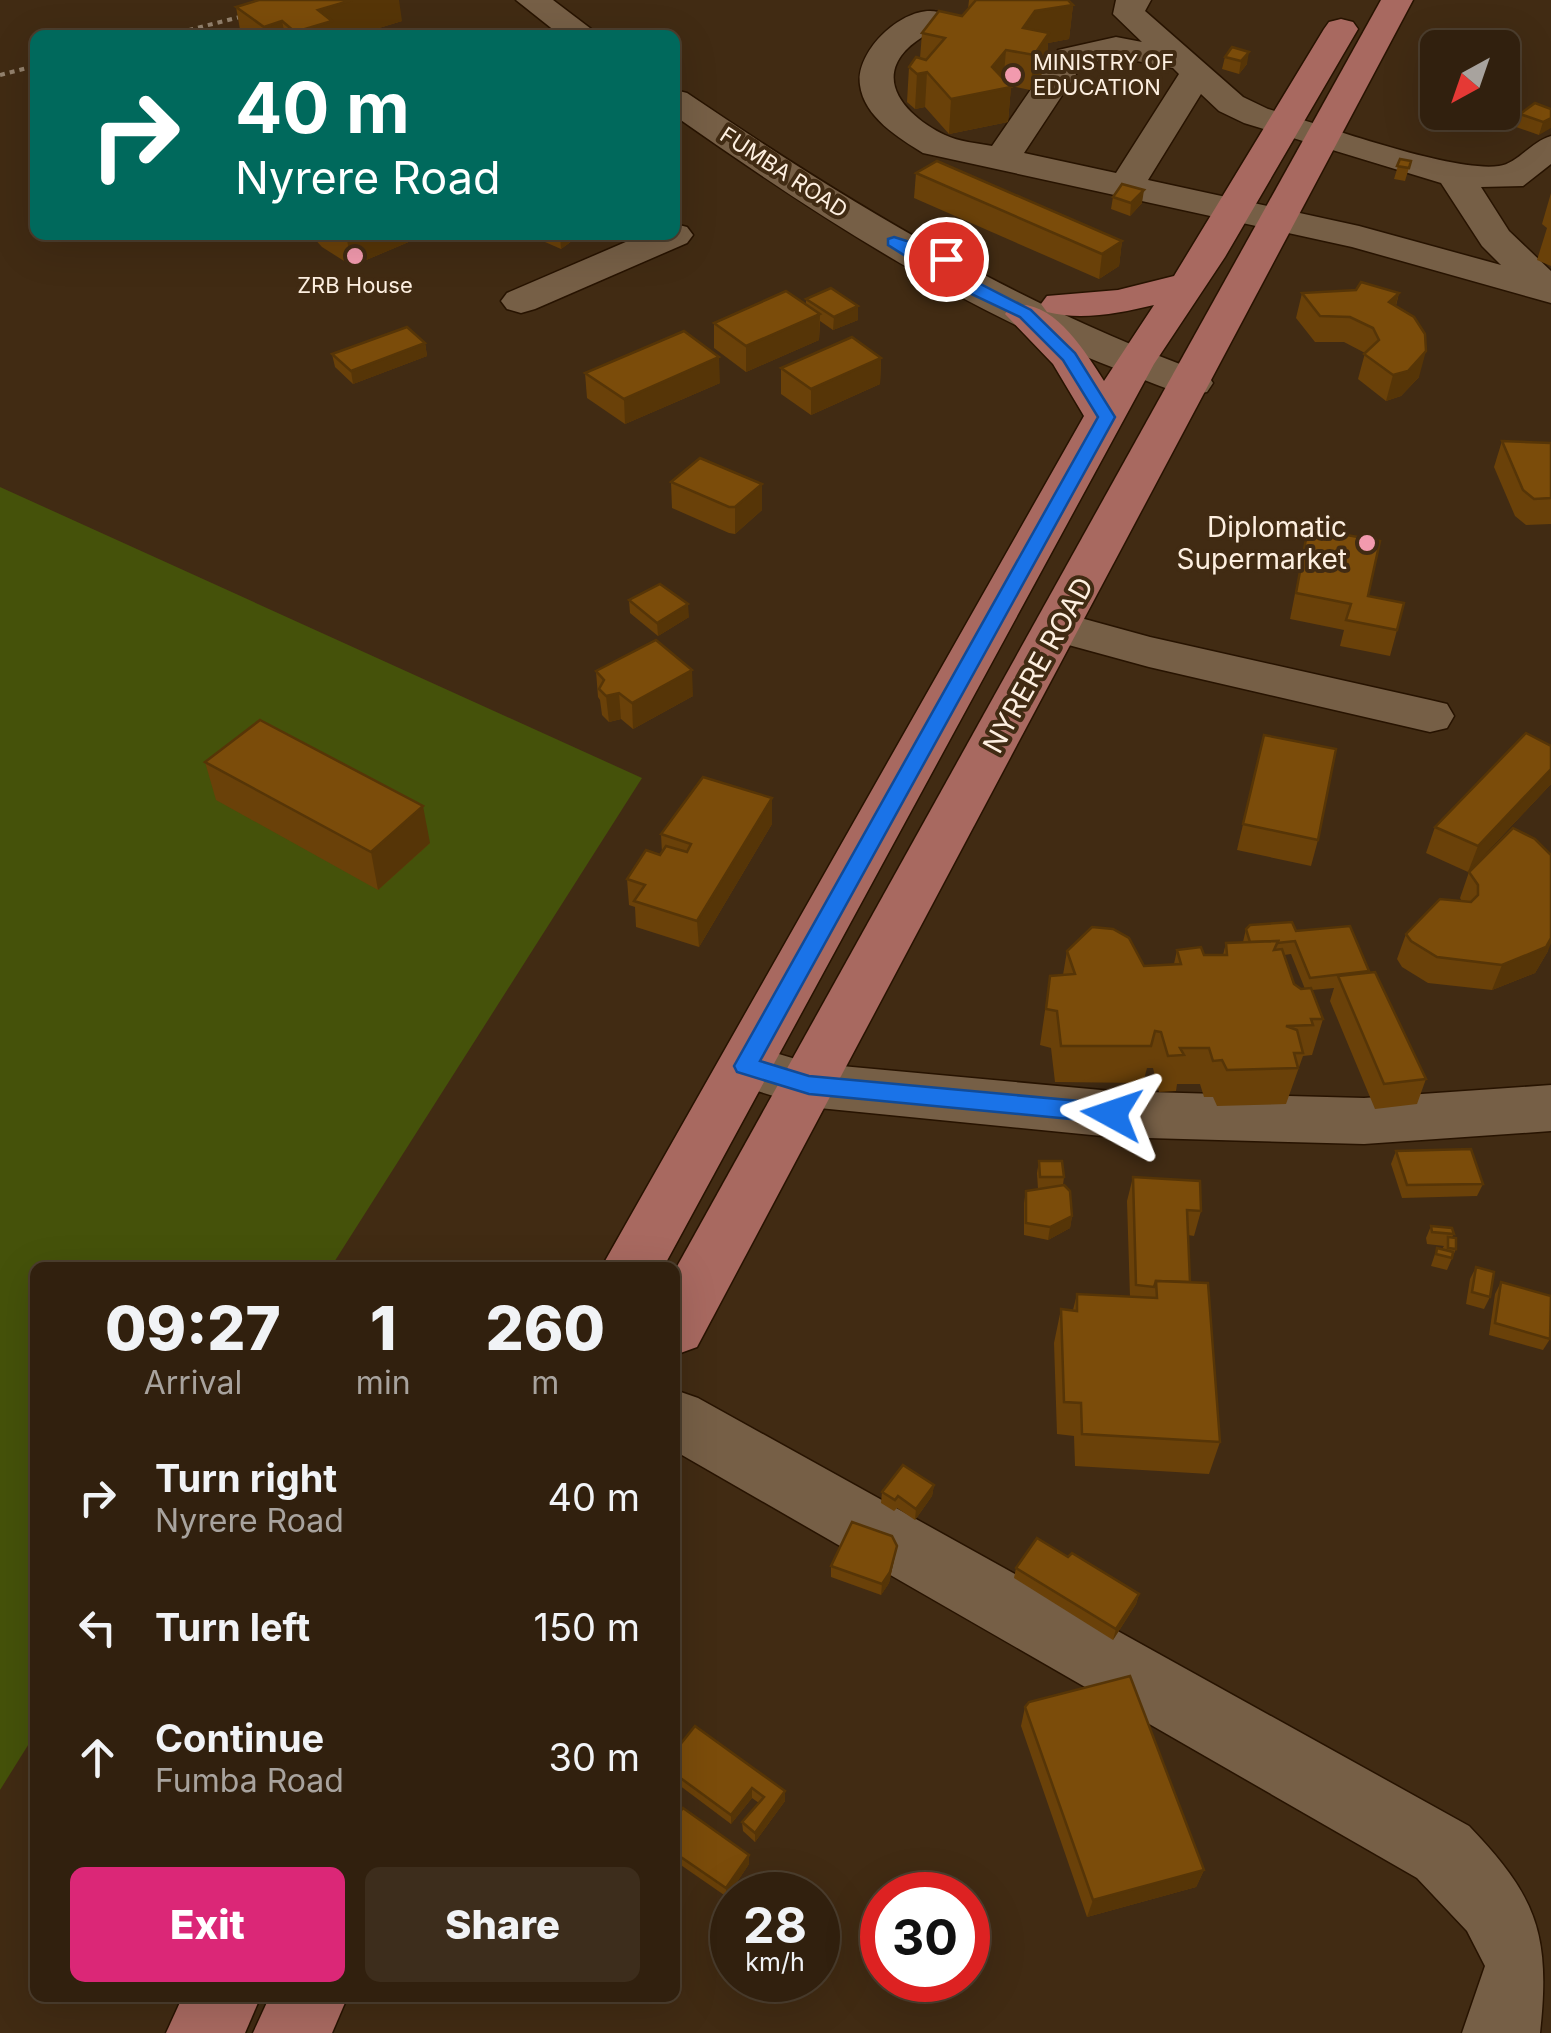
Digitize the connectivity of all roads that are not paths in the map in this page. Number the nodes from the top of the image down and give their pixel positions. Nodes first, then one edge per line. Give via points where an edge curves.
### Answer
1 (532, 0) edge
2 (1135, 0) edge
3 (1358, 0) edge
4 (1397, 0) edge
5 (926, 19) dead end
6 (575, 30) edge
7 (1191, 66) junction
8 (684, 115) edge
9 (1306, 132) junction
10 (1551, 147) edge
11 (1001, 160) junction
12 (1456, 175) junction
13 (1126, 186) junction
14 (1231, 209) junction
15 (1280, 219) junction
16 (664, 240) edge
17 (1186, 285) junction
18 (1549, 290) edge
19 (521, 302) dead end
20 (1044, 309) junction
21 (1142, 351) junction
22 (1201, 367) junction
23 (1106, 417) junction
24 (1059, 628) junction
25 (1430, 716) dead end
26 (746, 1066) junction
27 (809, 1085) junction
28 (1551, 1108) edge
29 (634, 1262) edge
30 (680, 1319) edge
31 (680, 1421) edge
32 (220, 2002) edge
33 (307, 2002) edge
34 (205, 2033) edge
35 (292, 2033) edge
36 (1500, 2033) edge

1 - 6 street
2 - 7 street via 1129,14
3 - 9 main road, NYRERE ROAD
4 - 9 main road, NYRERE ROAD
5 - 11 street via 902,32 878,60 883,100 914,134
7 - 9 street via 1231,104
7 - 11 street via 1116,46 1070,57
7 - 13 street
8 - 20 street, FUMBA ROAD via 954,279
9 - 12 street
9 - 14 main road, NYRERE ROAD
9 - 15 main road, NYRERE ROAD
10 - 12 street via 1510,178
11 - 13 street
12 - 18 street via 1495,238
13 - 14 street
14 - 15 street
14 - 17 main road, NYRERE ROAD
15 - 18 street
15 - 22 main road, NYRERE ROAD
16 - 19 street
17 - 20 main road via 1118,302
17 - 21 main road, NYRERE ROAD
20 - 21 street, FUMBA ROAD
20 - 23 main road
21 - 22 street, FUMBA ROAD
21 - 23 main road, NYRERE ROAD
22 - 24 main road, NYRERE ROAD
23 - 26 main road, NYRERE ROAD
24 - 25 street
24 - 27 main road, NYRERE ROAD
26 - 27 street
26 - 29 main road, NYRERE ROAD
27 - 28 street via 1150,1115 1364,1121
27 - 30 main road, NYRERE ROAD
31 - 36 street via 1443,1852 1493,1905 1524,1962
32 - 34 main road
33 - 35 main road

